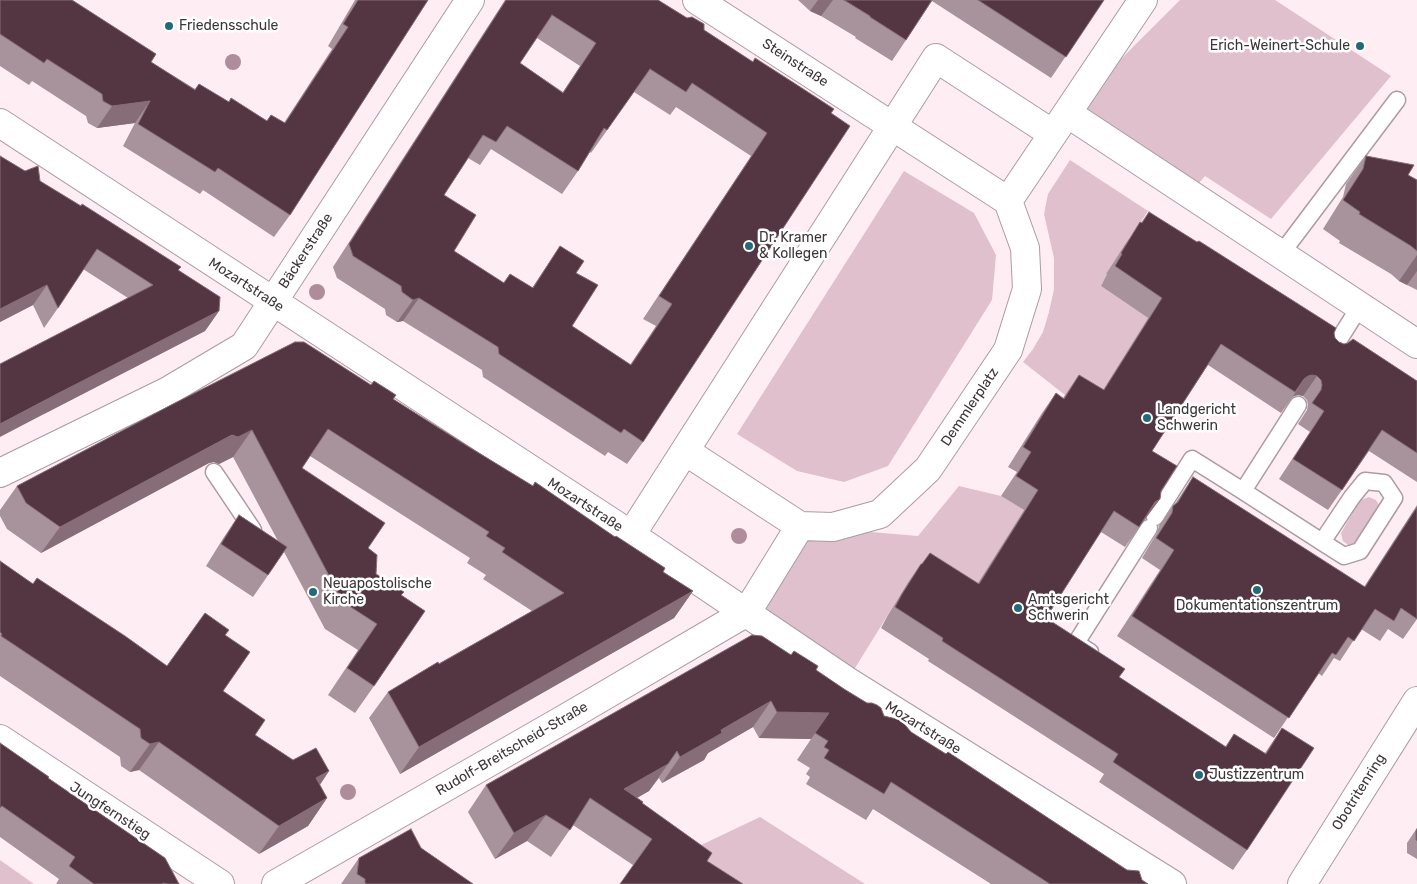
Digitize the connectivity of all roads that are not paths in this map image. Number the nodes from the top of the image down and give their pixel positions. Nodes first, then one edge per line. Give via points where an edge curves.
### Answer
1 (470, 0) edge
2 (697, 0) edge
3 (1143, 0) edge
4 (1397, 100) dead end
5 (0, 123) edge
6 (1060, 124) junction
7 (894, 127) junction
8 (1008, 201) junction
9 (1281, 254) junction
10 (272, 302) junction
11 (1360, 306) junction
12 (1417, 344) edge
13 (1330, 354) edge
14 (1298, 405) edge
15 (685, 451) junction
16 (214, 472) edge
17 (0, 473) edge
18 (1243, 492) junction
19 (800, 526) junction
20 (253, 530) edge
21 (631, 535) junction
22 (1322, 542) junction
23 (747, 612) junction
24 (1106, 662) edge
25 (1417, 701) edge
26 (0, 739) edge
27 (220, 884) edge
28 (276, 884) edge
29 (1172, 884) edge
30 (1302, 884) edge

1 - 10 street, Bäckerstraße
2 - 7 street, Steinstraße
3 - 6 street
4 - 9 lane
5 - 10 street, Mozartstraße
6 - 7 street via 936,58
6 - 8 street
6 - 9 street
7 - 8 street
7 - 15 street
8 - 19 street, Demmlerplatz via 1025,248 1027,289 1008,350 928,468 880,514 833,527
9 - 11 street
10 - 17 street, Bäckerstraße via 244,346 168,391
10 - 21 street, Mozartstraße
11 - 12 street
11 - 13 lane
14 - 18 lane
15 - 19 street
15 - 21 street
16 - 20 lane
18 - 22 lane
18 - 24 lane via 1192,459 1076,643
19 - 23 street
21 - 23 street, Mozartstraße
22 - 22 lane via 1344,556 1360,552 1394,498 1384,483 1365,481
23 - 28 street, Rudolf-Breitscheid-Straße
23 - 29 street, Mozartstraße via 847,681
25 - 30 street, Obotritenring
26 - 27 street, Jungfernstieg

